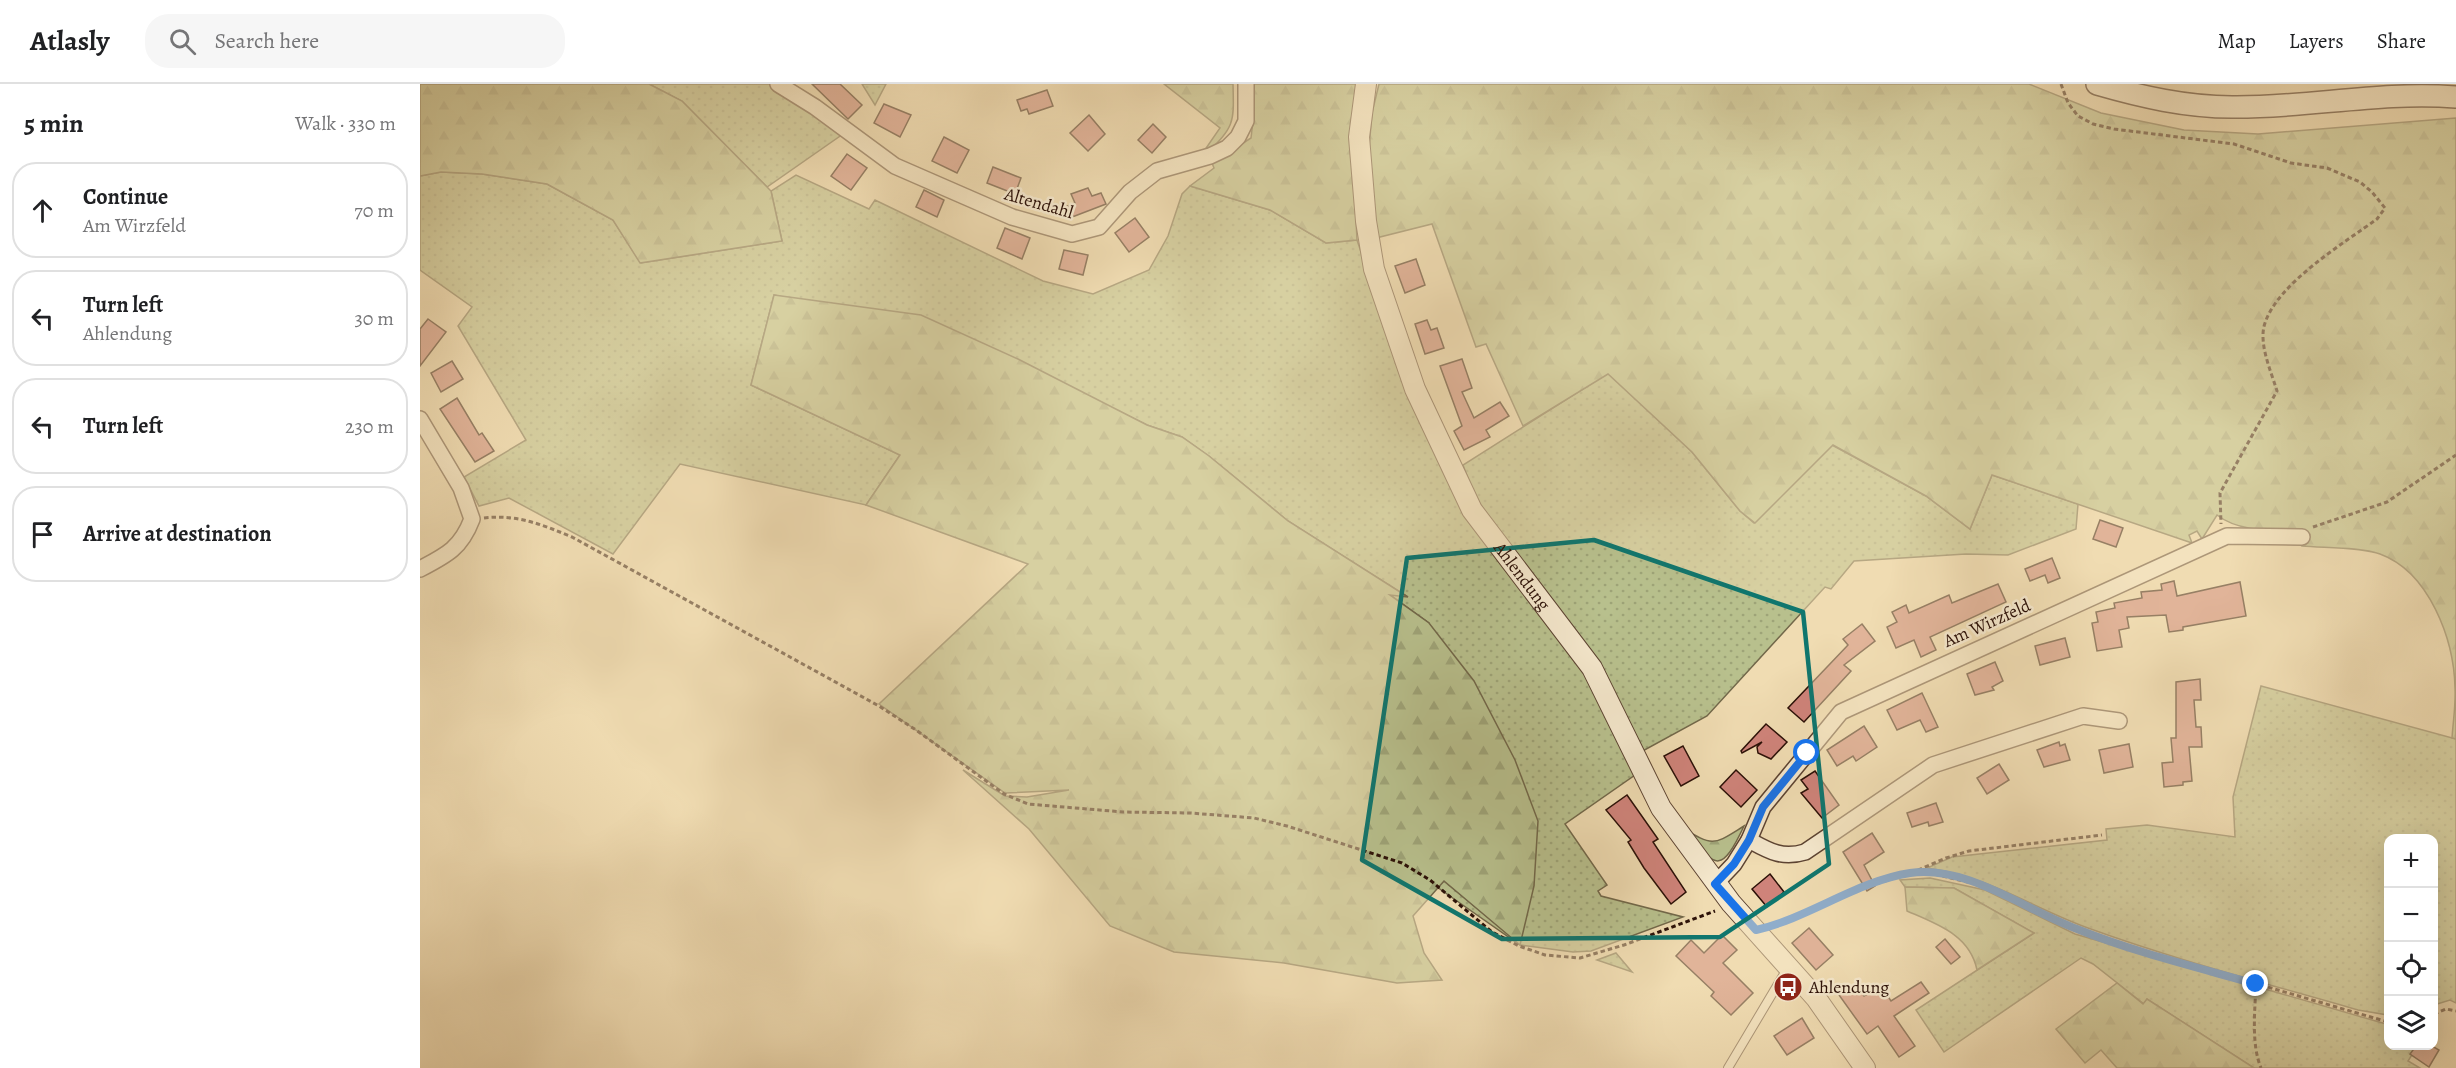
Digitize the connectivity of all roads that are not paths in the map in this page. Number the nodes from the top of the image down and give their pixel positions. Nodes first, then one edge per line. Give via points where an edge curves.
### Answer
1 (777, 84) edge
2 (1246, 84) edge
3 (1366, 84) edge
4 (2097, 84) edge
5 (2428, 89) edge
6 (2456, 97) edge
7 (420, 419) edge
8 (2299, 537) road end
9 (420, 569) edge
10 (2119, 721) dead end
11 (1749, 840) junction
12 (1715, 884) junction
13 (1788, 968) junction
14 (1728, 1068) edge
15 (1865, 1068) edge

1 - 2 street, Altendahl via 895,166 1012,217 1072,234 1099,227 1130,192 1158,171 1227,148 1246,121
3 - 12 street, Ahlendung via 1359,137 1366,221 1374,269 1415,388 1472,510 1592,668 1661,808
4 - 5 main road via 2184,105 2233,107
5 - 6 main road
7 - 9 street via 460,488 472,519 465,538 445,556
8 - 11 street, Am Wirzfeld via 2227,536 1841,712 1763,807
10 - 11 street via 2083,716 1933,765 1805,852 1779,856
11 - 12 street, Am Wirzfeld
12 - 13 street, Ahlendung
13 - 14 lane
13 - 15 street, Ahlendung via 1816,998

